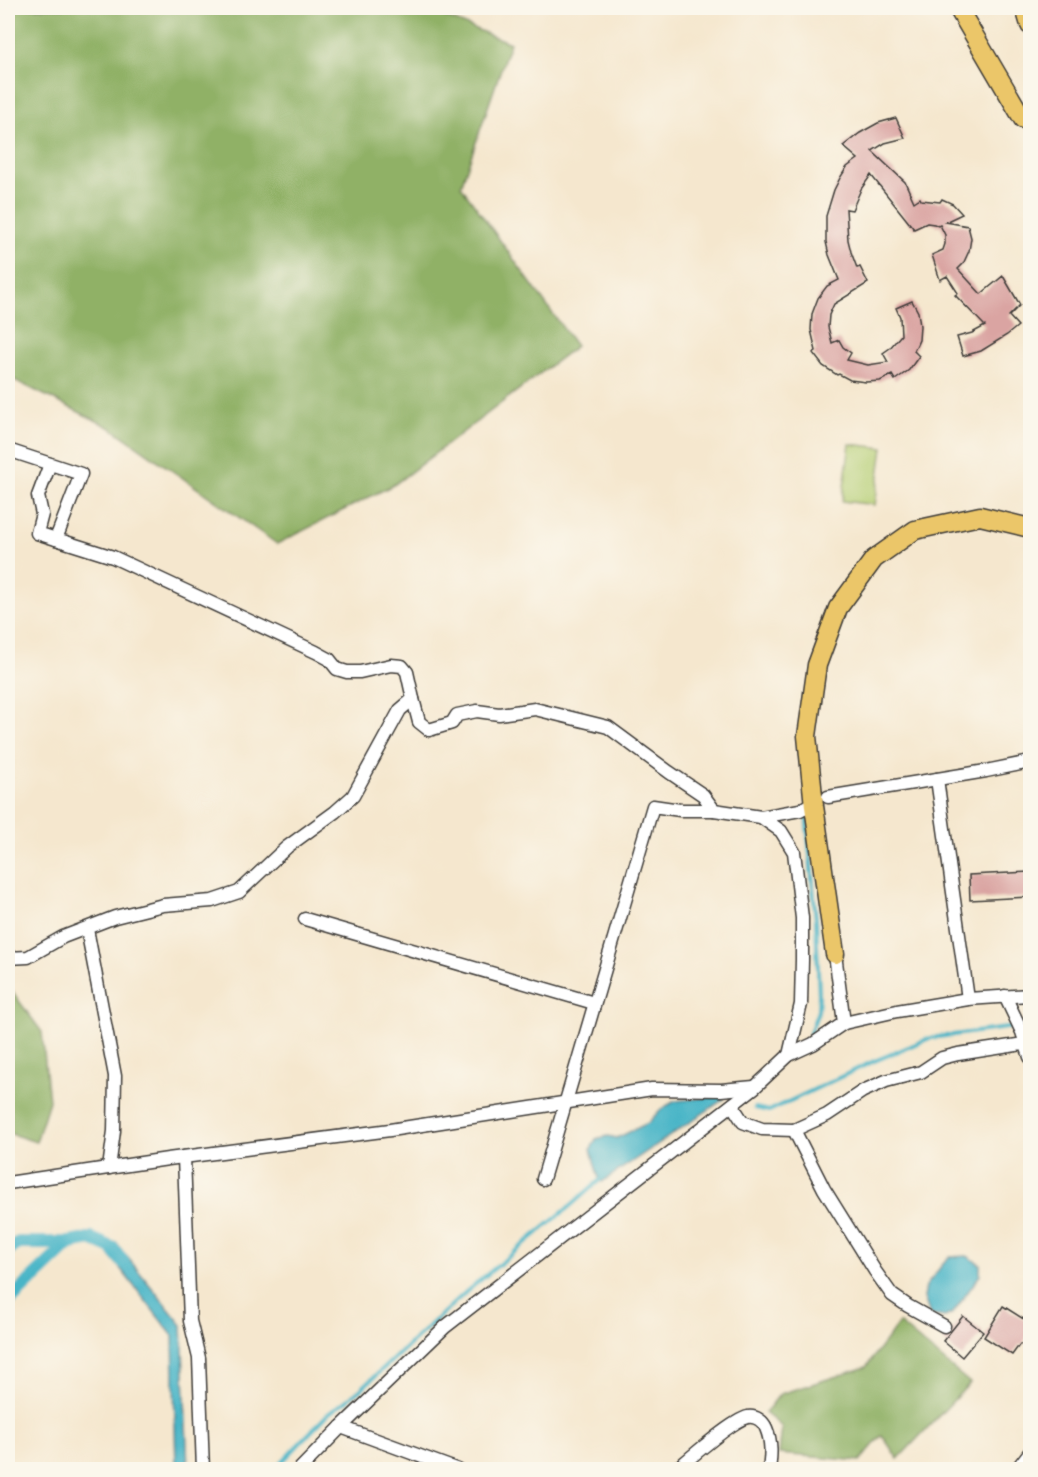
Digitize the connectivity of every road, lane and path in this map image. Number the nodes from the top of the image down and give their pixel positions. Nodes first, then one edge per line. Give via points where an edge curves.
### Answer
1 (958, 8) edge
2 (1025, 8) edge
3 (1030, 25) edge
4 (1030, 120) edge
5 (8, 450) edge
6 (50, 464) junction
7 (1030, 528) edge
8 (56, 539) junction
9 (413, 699) junction
10 (1030, 762) edge
11 (937, 779) junction
12 (828, 797) dead end
13 (805, 807) dead end
14 (714, 810) junction
15 (761, 817) junction
16 (305, 919) dead end
17 (87, 929) junction
18 (835, 954) joint
19 (8, 958) edge
20 (1030, 995) edge
21 (1005, 996) junction
22 (968, 999) junction
23 (594, 1003) junction
24 (844, 1023) junction
25 (1026, 1040) edge
26 (789, 1055) junction
27 (1030, 1057) edge
28 (755, 1087) junction
29 (566, 1102) junction
30 (732, 1105) junction
31 (794, 1130) junction
32 (184, 1157) junction
33 (109, 1168) junction
34 (543, 1179) dead end
35 (8, 1183) edge
36 (944, 1326) dead end
37 (341, 1427) junction
38 (1030, 1452) edge
39 (203, 1470) edge
40 (298, 1470) edge
41 (458, 1470) edge
42 (676, 1470) edge
43 (769, 1470) edge
44 (1016, 1470) edge

1 - 4 highway via 1023,119
2 - 3 highway
5 - 6 street
6 - 8 street via 38,496 42,514 37,533
6 - 8 street via 81,474
7 - 18 highway via 980,516 915,530 874,559 838,608 817,665 807,736
8 - 9 street via 113,557 316,652 337,669 360,672 402,666
9 - 14 street via 419,722 429,730 452,723 457,715 477,711 499,714 535,709 608,727 704,795
9 - 17 street via 400,710 353,796 287,847 238,892 212,901 163,905 115,917
10 - 11 street
11 - 12 street
11 - 22 street
13 - 15 street
14 - 15 street
14 - 23 street via 653,806
15 - 26 street via 781,831 794,852 802,918 801,1004
16 - 23 street
17 - 19 street via 63,937 28,957
17 - 33 street via 115,1076
18 - 24 street
20 - 21 street
21 - 22 street
21 - 25 street
22 - 24 street
23 - 29 street
24 - 26 street
25 - 27 street
25 - 31 street via 942,1058 921,1072 863,1091 827,1115
26 - 28 street
28 - 29 street via 652,1089
28 - 30 street
29 - 32 street
29 - 34 street
30 - 31 street via 743,1122 762,1130
30 - 37 street via 445,1327
31 - 36 street via 824,1189 892,1295
32 - 33 street
32 - 39 street via 190,1321 199,1358
33 - 35 street
37 - 40 street
37 - 41 street
38 - 44 street
42 - 43 street via 733,1424 755,1417 764,1424 770,1438

